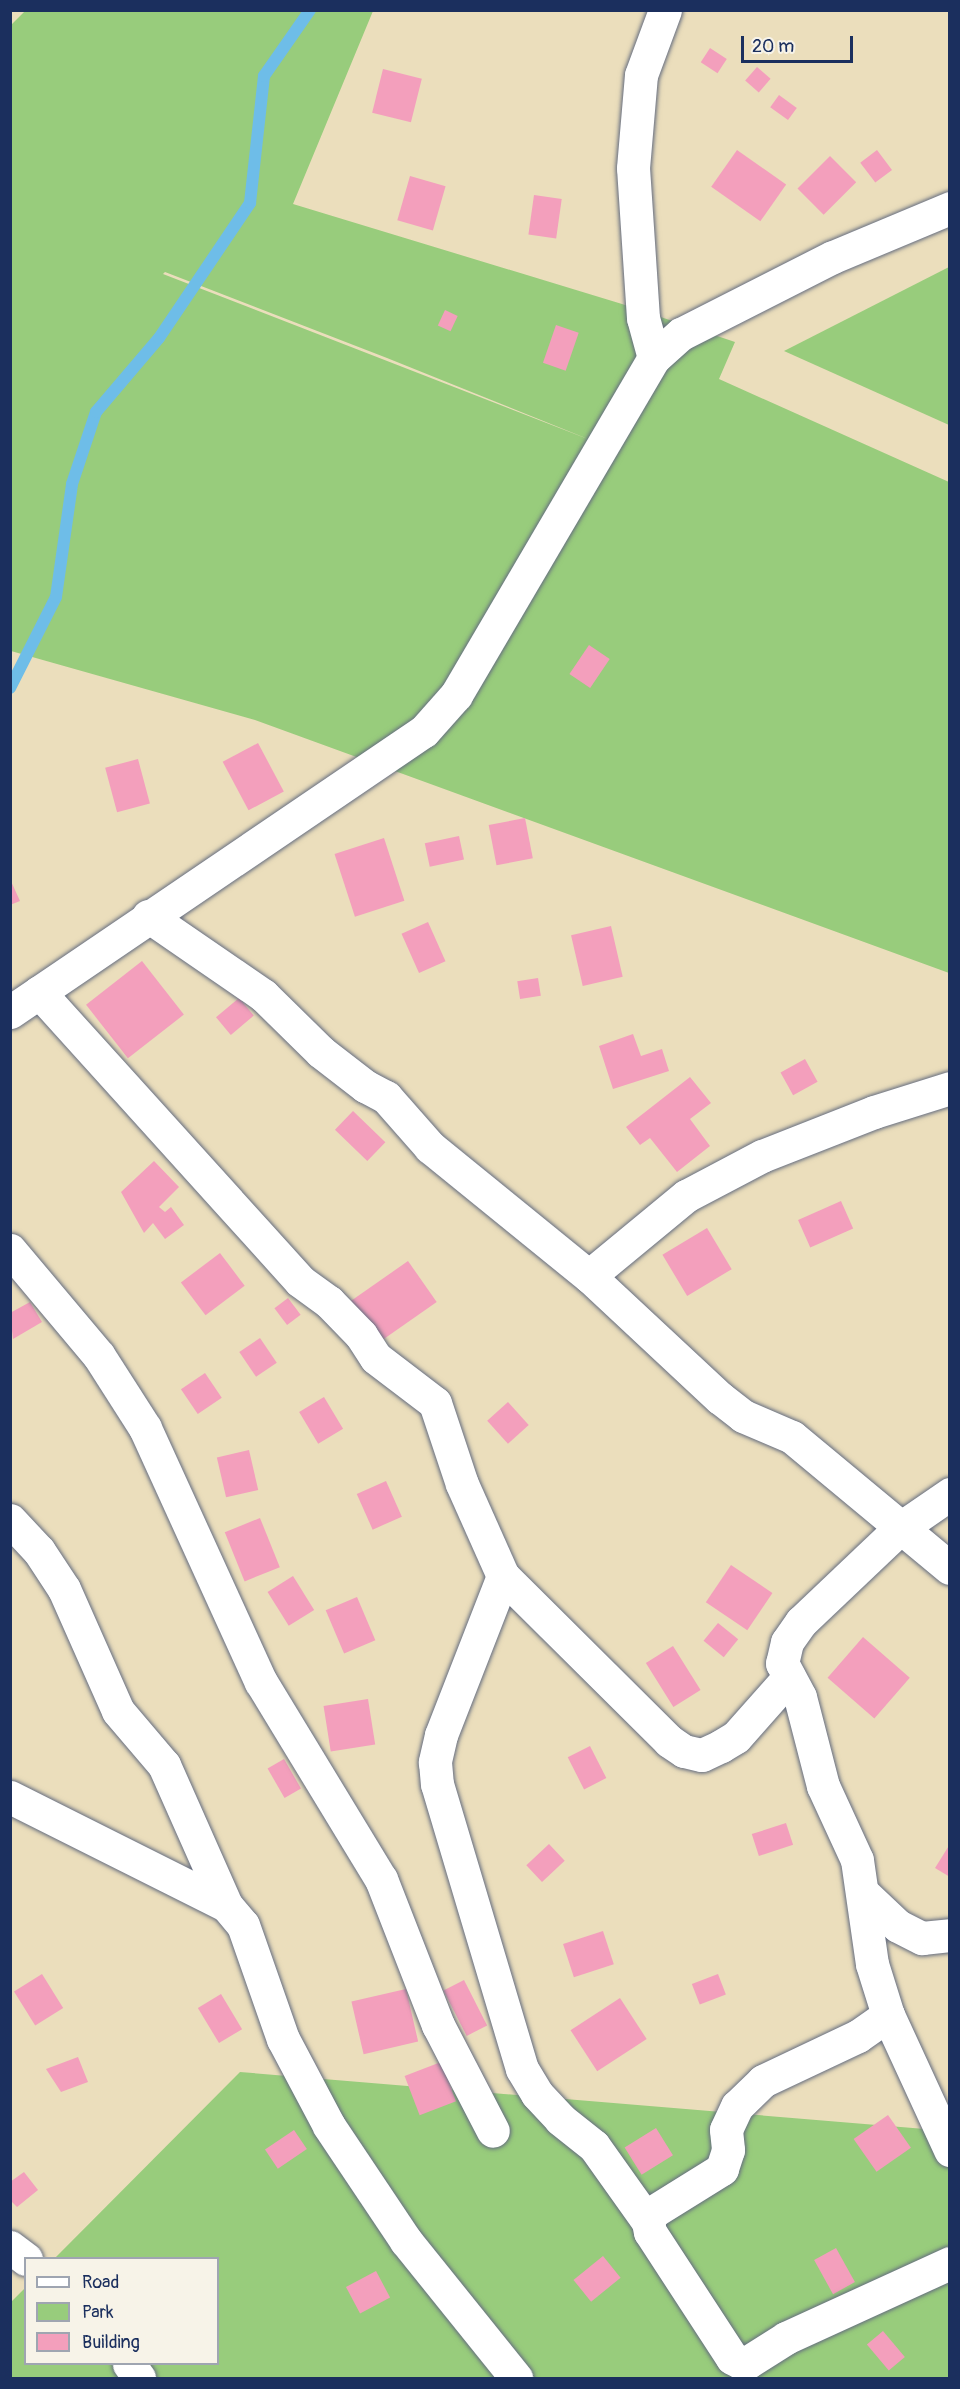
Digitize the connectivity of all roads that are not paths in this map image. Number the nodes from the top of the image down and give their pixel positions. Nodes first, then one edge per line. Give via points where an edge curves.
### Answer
1 (665, 10) edge
2 (950, 208) edge
3 (654, 358) junction
4 (148, 916) junction
5 (39, 992) junction
6 (10, 1012) edge
7 (950, 1088) edge
8 (10, 1250) edge
9 (589, 1276) junction
10 (950, 1494) edge
11 (10, 1520) edge
12 (900, 1529) junction
13 (950, 1568) edge
14 (503, 1576) junction
15 (789, 1677) junction
16 (10, 1797) edge
17 (863, 1893) junction
18 (226, 1905) junction
19 (950, 1935) edge
20 (888, 2015) junction
21 (493, 2131) dead end
22 (950, 2150) edge
23 (648, 2222) junction
24 (10, 2247) edge
25 (24, 2258) edge
26 (947, 2269) edge
27 (130, 2365) edge
28 (139, 2379) edge
29 (516, 2379) edge

1 - 3 street via 640,75 633,168 643,318
2 - 3 street via 833,257 698,323
3 - 4 street via 448,704 389,758
4 - 5 street
4 - 9 street via 263,995 321,1052 386,1097 430,1147
5 - 6 street
5 - 14 street via 300,1281 353,1327 376,1358 435,1403 462,1484
7 - 9 street via 874,1112 762,1156 686,1196
8 - 21 street via 99,1356 145,1428 261,1682 381,1879 438,2025
9 - 12 street via 720,1398 744,1416 792,1437
10 - 12 street
11 - 18 street via 39,1551 63,1589 118,1711 164,1765
12 - 13 street
12 - 15 street via 801,1622 787,1642 782,1663
14 - 15 street via 669,1741 684,1751 702,1755 736,1737
14 - 23 street via 441,1735 435,1762 436,1784 522,2069 537,2094 560,2119 594,2146
15 - 17 street via 800,1697 823,1786 857,1860
16 - 18 street
17 - 19 street via 898,1926 922,1938
17 - 20 street via 872,1964
18 - 29 street via 243,1925 283,2039 329,2126 406,2241
20 - 22 street
20 - 23 street via 858,2036 763,2081 737,2106 726,2130 728,2150 722,2169 653,2212
23 - 26 street via 650,2232 732,2358 740,2362 748,2362 786,2338
24 - 25 street
27 - 28 street

